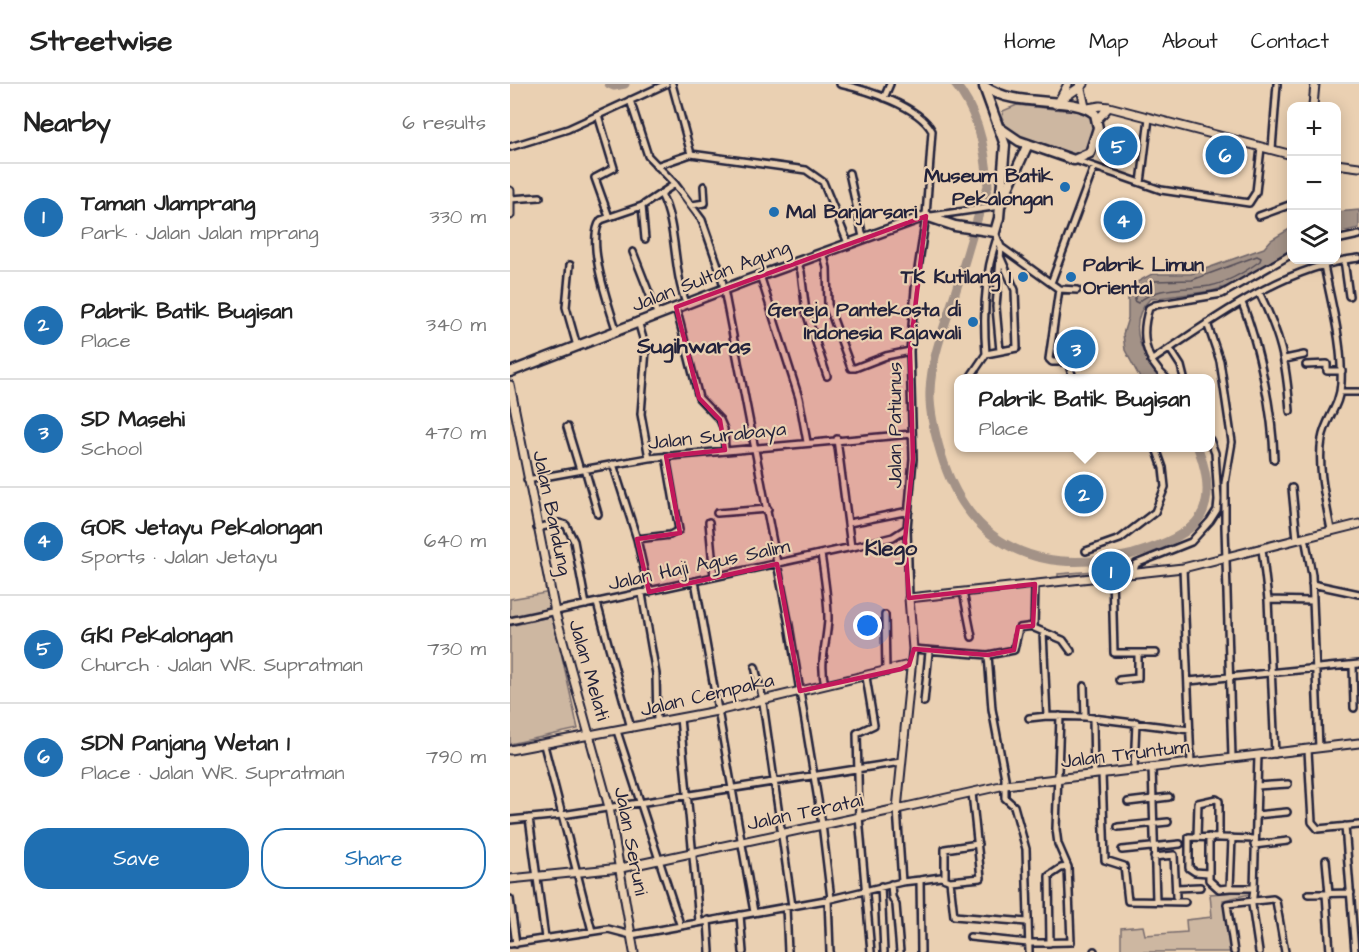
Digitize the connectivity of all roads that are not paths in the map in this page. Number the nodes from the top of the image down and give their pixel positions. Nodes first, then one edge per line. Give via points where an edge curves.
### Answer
1 (666, 84) edge
2 (672, 84) edge
3 (840, 84) edge
4 (890, 84) edge
5 (1068, 84) edge
6 (1277, 84) edge
7 (1315, 84) edge
8 (982, 85) edge
9 (1082, 85) edge
10 (884, 98) junction
11 (1011, 99) junction
12 (630, 100) junction
13 (1314, 102) edge
14 (1057, 103) junction
15 (1109, 107) junction
16 (1086, 108) junction
17 (598, 116) junction
18 (1149, 118) junction
19 (1097, 120) junction
20 (999, 125) junction
21 (1028, 144) junction
22 (510, 147) edge
23 (1262, 148) junction
24 (1272, 149) junction
25 (1287, 153) edge
26 (690, 154) junction
27 (1074, 160) junction
28 (1341, 165) edge
29 (656, 166) junction
30 (1094, 167) junction
31 (1359, 168) edge
32 (849, 173) dead end
33 (1141, 183) junction
34 (675, 184) junction
35 (704, 186) dead end
36 (510, 191) edge
37 (661, 194) junction
38 (540, 197) dead end
39 (510, 199) edge
40 (692, 205) junction
41 (642, 206) junction
42 (1000, 206) junction
43 (1287, 206) edge
44 (510, 215) edge
45 (926, 216) junction
46 (1259, 216) dead end
47 (609, 217) junction
48 (993, 234) junction
49 (1359, 235) edge
50 (863, 237) junction
51 (645, 239) dead end
52 (1341, 239) edge
53 (848, 243) junction
54 (1001, 246) junction
55 (633, 252) dead end
56 (823, 252) junction
57 (1000, 256) junction
58 (1287, 257) edge
59 (1359, 258) edge
60 (1344, 260) junction
61 (797, 261) junction
62 (570, 265) dead end
63 (1324, 265) junction
64 (760, 275) junction
65 (1051, 283) junction
66 (723, 289) junction
67 (1059, 289) junction
68 (1077, 291) dead end
69 (1259, 292) junction
70 (1349, 296) dead end
71 (686, 303) junction
72 (1242, 303) junction
73 (676, 307) junction
74 (657, 313) junction
75 (638, 321) junction
76 (1207, 323) junction
77 (616, 329) junction
78 (577, 346) junction
79 (1170, 349) junction
80 (910, 351) junction
81 (1000, 351) junction
82 (986, 354) junction
83 (1304, 355) dead end
84 (1285, 359) junction
85 (1151, 361) junction
86 (1306, 365) dead end
87 (1342, 371) junction
88 (510, 372) edge
89 (972, 374) edge
90 (1072, 374) edge
91 (1162, 374) edge
92 (1183, 374) edge
93 (827, 376) dead end
94 (510, 385) edge
95 (1340, 392) junction
96 (1359, 392) edge
97 (1290, 411) dead end
98 (567, 427) dead end
99 (912, 434) junction
100 (837, 439) junction
101 (807, 442) junction
102 (756, 447) junction
103 (725, 450) junction
104 (1158, 452) edge
105 (1215, 452) edge
106 (666, 456) junction
107 (649, 458) junction
108 (1274, 459) dead end
109 (613, 464) junction
110 (582, 469) junction
111 (527, 480) junction
112 (1292, 488) dead end
113 (768, 509) junction
114 (909, 512) junction
115 (717, 513) dead end
116 (598, 514) dead end
117 (709, 522) dead end
118 (849, 523) junction
119 (1359, 524) edge
120 (537, 528) junction
121 (907, 528) junction
122 (1331, 530) junction
123 (893, 537) junction
124 (1305, 537) junction
125 (638, 539) junction
126 (1297, 539) junction
127 (906, 540) junction
128 (851, 547) junction
129 (1262, 549) junction
130 (1086, 551) dead end
131 (821, 554) junction
132 (1227, 559) junction
133 (777, 564) junction
134 (1183, 568) junction
135 (1133, 574) junction
136 (1112, 575) junction
137 (714, 577) junction
138 (695, 581) junction
139 (1035, 584) junction
140 (1312, 584) junction
141 (963, 591) junction
142 (649, 592) junction
143 (642, 594) junction
144 (1359, 594) edge
145 (909, 598) junction
146 (1268, 600) junction
147 (1313, 601) junction
148 (597, 603) junction
149 (586, 605) junction
150 (555, 612) junction
151 (885, 615) dead end
152 (510, 621) edge
153 (1033, 626) junction
154 (1043, 632) junction
155 (972, 637) dead end
156 (913, 649) junction
157 (1071, 651) dead end
158 (929, 652) junction
159 (1156, 652) dead end
160 (1138, 654) junction
161 (988, 655) junction
162 (1356, 664) edge
163 (909, 665) junction
164 (755, 667) dead end
165 (886, 668) junction
166 (1315, 668) junction
167 (1272, 673) junction
168 (1230, 676) junction
169 (866, 677) junction
170 (1119, 680) dead end
171 (824, 681) junction
172 (1189, 681) junction
173 (1084, 686) dead end
174 (800, 687) junction
175 (762, 696) junction
176 (924, 702) dead end
177 (716, 707) junction
178 (1354, 708) dead end
179 (1047, 716) junction
180 (1060, 716) junction
181 (1085, 717) junction
182 (680, 718) junction
183 (1029, 718) dead end
184 (1093, 718) junction
185 (1136, 722) junction
186 (657, 723) junction
187 (631, 724) junction
188 (1190, 730) junction
189 (617, 731) junction
190 (591, 737) junction
191 (1359, 743) edge
192 (544, 746) junction
193 (1319, 748) junction
194 (510, 750) edge
195 (1309, 750) junction
196 (1275, 754) junction
197 (1258, 755) junction
198 (1232, 757) junction
199 (901, 762) junction
200 (1191, 763) junction
201 (858, 767) junction
202 (1152, 768) junction
203 (1134, 770) junction
204 (1096, 772) junction
205 (814, 774) junction
206 (1058, 775) junction
207 (773, 781) junction
208 (1005, 781) junction
209 (1288, 784) dead end
210 (1257, 786) junction
211 (731, 787) junction
212 (972, 793) junction
213 (688, 795) junction
214 (1169, 797) dead end
215 (1152, 799) junction
216 (639, 802) junction
217 (1128, 802) dead end
218 (609, 807) junction
219 (897, 809) junction
220 (1287, 812) dead end
221 (562, 815) junction
222 (1256, 815) junction
223 (859, 817) junction
224 (529, 818) junction
225 (510, 820) edge
226 (1168, 822) dead end
227 (1154, 824) junction
228 (822, 825) junction
229 (1359, 825) edge
230 (1345, 826) junction
231 (1118, 827) dead end
232 (780, 834) junction
233 (1197, 837) junction
234 (1209, 837) junction
235 (1219, 838) junction
236 (1232, 838) junction
237 (1288, 841) dead end
238 (740, 842) junction
239 (1254, 842) junction
240 (978, 843) junction
241 (1180, 844) dead end
242 (1153, 847) junction
243 (1122, 850) dead end
244 (693, 853) junction
245 (1154, 857) junction
246 (658, 860) junction
247 (1326, 860) dead end
248 (1068, 867) junction
249 (621, 868) junction
250 (576, 872) junction
251 (1208, 873) junction
252 (536, 876) junction
253 (510, 879) edge
254 (920, 880) junction
255 (948, 880) junction
256 (902, 882) junction
257 (891, 884) junction
258 (881, 886) junction
259 (1359, 886) edge
260 (1200, 887) dead end
261 (1176, 888) junction
262 (1230, 888) junction
263 (1254, 888) junction
264 (866, 889) junction
265 (1350, 889) junction
266 (1308, 894) dead end
267 (1328, 894) junction
268 (1176, 897) dead end
269 (510, 899) edge
270 (830, 899) junction
271 (1156, 901) junction
272 (1185, 902) dead end
273 (1252, 902) junction
274 (789, 906) junction
275 (754, 912) junction
276 (740, 915) junction
277 (708, 920) junction
278 (699, 921) junction
279 (1027, 922) junction
280 (680, 924) junction
281 (592, 931) junction
282 (631, 935) junction
283 (969, 937) dead end
284 (545, 938) junction
285 (1028, 943) junction
286 (1050, 943) junction
287 (513, 944) edge
288 (634, 952) edge
289 (710, 952) edge
290 (743, 952) edge
291 (788, 952) edge
292 (830, 952) edge
293 (871, 952) edge
294 (884, 952) edge
295 (900, 952) edge
296 (921, 952) edge
297 (1029, 952) edge
298 (1234, 952) edge
299 (1259, 952) edge
300 (1285, 952) edge
301 (1330, 952) edge
302 (1355, 952) edge

1 - 12 street
2 - 26 street
3 - 10 street
4 - 10 street
5 - 14 street
6 - 24 street
7 - 13 street
8 - 11 main road
8 - 20 main road
9 - 14 street
9 - 16 street
10 - 45 street, Jalan Patiunus via 916,115 932,131
11 - 14 main road
11 - 20 main road via 999,109
12 - 17 street
12 - 29 street via 648,156
14 - 16 main road
15 - 16 street
15 - 18 street
15 - 19 street
16 - 19 main road
17 - 22 street
17 - 47 street via 614,168 595,178
18 - 23 street
18 - 33 street
19 - 27 main road via 1097,136 1090,153
20 - 21 main road via 1011,137
20 - 42 main road via 1005,154
21 - 27 main road
21 - 42 main road
23 - 24 street
23 - 33 street via 1256,192 1249,203 1180,195
24 - 25 street
26 - 29 street
26 - 53 street via 787,166 812,173 823,182
27 - 30 street
28 - 31 street
29 - 34 street
30 - 33 street
30 - 65 street
32 - 50 street
34 - 37 street
34 - 40 street
35 - 40 street via 705,203
36 - 39 street
37 - 41 street
37 - 71 street via 667,206 675,268
38 - 39 street
39 - 44 street
40 - 66 street via 702,220
41 - 47 street
41 - 51 street
42 - 45 street, Jalan Sultan Agung
42 - 48 main road
43 - 46 street
45 - 48 main road
45 - 50 main road, Jalan Sultan Agung
45 - 80 street, Jalan Patiunus
47 - 77 street via 598,225 597,251
48 - 54 street
48 - 82 street via 985,302
49 - 52 street
50 - 53 main road, Jalan Sultan Agung
53 - 56 main road, Jalan Sultan Agung
54 - 57 street
54 - 65 street
55 - 74 street
56 - 61 main road, Jalan Sultan Agung
56 - 80 street via 828,304 851,368
57 - 81 street via 996,307
57 - 81 street via 1015,290 1017,348
58 - 85 street via 1221,294 1151,306 1145,348
59 - 60 street
60 - 63 street
60 - 70 street
61 - 64 main road, Jalan Sultan Agung
61 - 93 street via 807,312
62 - 78 street via 566,307
63 - 69 street
63 - 87 street
64 - 66 main road, Jalan Sultan Agung
64 - 101 street via 799,398
65 - 67 street
66 - 71 main road, Jalan Sultan Agung
66 - 102 street
67 - 68 street
67 - 90 street via 1049,359 1068,362
69 - 72 street
69 - 84 street via 1277,327
71 - 73 main road, Jalan Sultan Agung
72 - 76 street
72 - 108 street via 1257,350
73 - 74 main road, Jalan Sultan Agung
73 - 103 street via 699,398 720,420
74 - 75 main road, Jalan Sultan Agung
75 - 77 main road, Jalan Sultan Agung
75 - 107 street via 646,349 641,414
76 - 79 street
76 - 132 street via 1220,362 1232,442 1225,483
77 - 78 main road, Jalan Sultan Agung
78 - 88 main road, Jalan Sultan Agung
79 - 85 street
79 - 92 street
80 - 99 street, Jalan Patiunus
81 - 82 street
82 - 89 street
83 - 84 street
84 - 97 street
85 - 91 street
86 - 87 street via 1327,364 1327,371
87 - 95 street
94 - 111 street, Jalan Bandung
95 - 96 street
95 - 122 street via 1322,437
98 - 110 street
99 - 100 street, Jalan Surabaya
99 - 114 street, Jalan Patiunus
100 - 101 street, Jalan Surabaya
100 - 118 street
101 - 102 street, Jalan Surabaya
102 - 103 street, Jalan Surabaya
102 - 113 street
103 - 106 street, Jalan Surabaya
104 - 130 street via 1165,487 1155,512 1120,539
105 - 135 street via 1218,500 1214,516 1191,542 1136,564
106 - 107 street, Jalan Surabaya
106 - 125 street via 679,530
107 - 109 street, Jalan Surabaya
109 - 110 street, Jalan Surabaya
109 - 125 street
110 - 111 street, Jalan Surabaya
110 - 116 street
111 - 120 street, Jalan Bandung
112 - 126 street
113 - 115 street
113 - 133 street
114 - 118 street
114 - 121 street, Jalan Patiunus
117 - 137 street
118 - 128 street
119 - 122 street
120 - 149 street via 566,525 574,541
120 - 150 street, Jalan Bandung
121 - 123 street, Jalan Haji Agus Salim
121 - 127 street, Jalan Patiunus
122 - 124 street
123 - 127 street, Jalan Haji Agus Salim
123 - 128 street, Jalan Haji Agus Salim
124 - 126 street
124 - 140 street
125 - 142 street
126 - 129 street
127 - 145 street, Jalan Patiunus
128 - 131 street, Jalan Haji Agus Salim
129 - 132 street
129 - 146 street
131 - 133 street, Jalan Haji Agus Salim
131 - 171 street via 828,604 822,650
132 - 134 street
132 - 168 street
133 - 137 street, Jalan Haji Agus Salim
133 - 174 street
134 - 135 street
134 - 172 street
135 - 136 street
136 - 139 street
136 - 160 street via 1114,651 1116,655
137 - 138 street, Jalan Haji Agus Salim
138 - 142 street, Jalan Haji Agus Salim
138 - 177 street
139 - 141 street
139 - 153 street
140 - 144 street
140 - 147 street
141 - 145 street
141 - 155 street
142 - 143 street, Jalan Haji Agus Salim
143 - 148 street, Jalan Haji Agus Salim
143 - 186 street via 656,674
145 - 156 street
146 - 147 street
146 - 167 street
147 - 166 street
148 - 149 street, Jalan Haji Agus Salim
148 - 187 street
149 - 150 street, Jalan Haji Agus Salim
150 - 152 street, Jalan Haji Agus Salim
150 - 190 street, Jalan Melati
151 - 165 street
153 - 154 street
153 - 161 street via 1019,628 1015,649
154 - 157 street via 1063,640
154 - 179 street
156 - 158 street
156 - 163 street
158 - 161 street
158 - 176 street
159 - 160 street
160 - 170 street via 1138,678
161 - 208 street via 992,709
162 - 166 street
162 - 178 street
163 - 165 street, Jalan Cempaka
163 - 199 street
164 - 175 street
165 - 169 street, Jalan Cempaka
166 - 167 street
166 - 193 street
167 - 168 street
167 - 196 street
168 - 172 street
168 - 198 street
169 - 171 street, Jalan Cempaka
169 - 201 street via 874,725 858,731
171 - 174 street, Jalan Cempaka
172 - 188 street
173 - 181 street
174 - 175 street, Jalan Cempaka
174 - 205 street
175 - 177 street, Jalan Cempaka
175 - 207 street
177 - 182 street, Jalan Cempaka
177 - 211 street
179 - 180 street
179 - 183 street
180 - 181 street
180 - 206 street
181 - 184 street
182 - 186 street, Jalan Cempaka
182 - 213 street
184 - 185 street
184 - 204 street
185 - 188 street
185 - 203 street
186 - 187 street, Jalan Cempaka
187 - 189 street, Jalan Cempaka
188 - 200 street
189 - 190 street, Jalan Cempaka
189 - 216 street
190 - 192 street, Jalan Cempaka
190 - 218 street, Jalan Seruni
191 - 193 street, Jalan Truntum
192 - 194 street, Jalan Cempaka
192 - 221 street
193 - 195 street, Jalan Truntum
195 - 196 street, Jalan Truntum
195 - 230 street via 1313,816 1318,829
196 - 197 street, Jalan Truntum
197 - 198 street, Jalan Truntum
197 - 210 street
198 - 200 street, Jalan Truntum
199 - 201 street
199 - 219 street
200 - 202 street, Jalan Truntum
201 - 205 street
201 - 223 street
202 - 203 street, Jalan Truntum
202 - 215 street
203 - 204 street, Jalan Truntum
204 - 206 street, Jalan Truntum
204 - 271 street via 1105,860 1124,866 1128,901
205 - 207 street
205 - 228 street
206 - 208 street, Jalan Truntum
206 - 248 street via 1056,829
207 - 211 street
207 - 232 street
208 - 212 street, Jalan Truntum
208 - 279 street via 1006,800 1014,806 1026,849
209 - 210 street
210 - 222 street
211 - 213 street
211 - 238 street
212 - 219 street, Jalan Truntum
212 - 240 street
213 - 216 street
213 - 244 street
214 - 215 street
215 - 217 street
215 - 227 street
216 - 218 street
216 - 246 street
218 - 221 street
218 - 249 street, Jalan Seruni
219 - 223 street, Jalan Teratai
219 - 256 street
220 - 222 street
221 - 224 street
221 - 250 street
222 - 239 street
223 - 228 street, Jalan Teratai
223 - 264 street
224 - 225 street
224 - 252 street
226 - 227 street
227 - 231 street
227 - 242 street
228 - 232 street, Jalan Teratai
228 - 270 street
229 - 230 street
230 - 265 street
232 - 238 street, Jalan Teratai
232 - 274 street
233 - 234 street
233 - 235 street via 1198,803 1216,799
233 - 251 street via 1187,838 1188,866 1195,872
234 - 235 street
234 - 251 street
235 - 236 street
236 - 239 street
236 - 262 street
237 - 239 street
238 - 244 street, Jalan Teratai
238 - 275 street
239 - 263 street
240 - 255 street via 945,849
240 - 255 street via 981,878
241 - 242 street
242 - 243 street
242 - 245 street
244 - 246 street, Jalan Teratai
244 - 278 street
245 - 261 street via 1174,855
245 - 271 street
246 - 249 street, Jalan Teratai
246 - 280 street
247 - 267 street
248 - 286 street via 1049,876
248 - 286 street via 1072,940
249 - 250 street, Jalan Teratai
249 - 282 street, Jalan Seruni
250 - 252 street, Jalan Teratai
250 - 281 street
251 - 262 street via 1215,887
252 - 253 street, Jalan Teratai
252 - 284 street
254 - 255 street
254 - 256 street
254 - 296 street
255 - 279 street via 954,916
256 - 257 street
257 - 258 street
257 - 295 street
258 - 264 street
258 - 294 street
259 - 265 street
260 - 261 street
261 - 268 street
262 - 263 street
263 - 273 street
264 - 270 street
264 - 293 street
265 - 267 street
265 - 302 street
266 - 267 street
267 - 301 street
269 - 287 street
270 - 274 street
270 - 292 street
271 - 272 street
273 - 298 street via 1227,904
273 - 299 street
273 - 300 street via 1276,901
274 - 275 street
274 - 291 street
275 - 276 street
276 - 277 street
276 - 290 street
277 - 278 street
277 - 289 street
278 - 280 street
279 - 285 street
280 - 282 street
281 - 282 street via 609,929
281 - 284 street
282 - 288 street, Jalan Seruni
283 - 285 street
284 - 287 street
285 - 286 street
285 - 297 street

